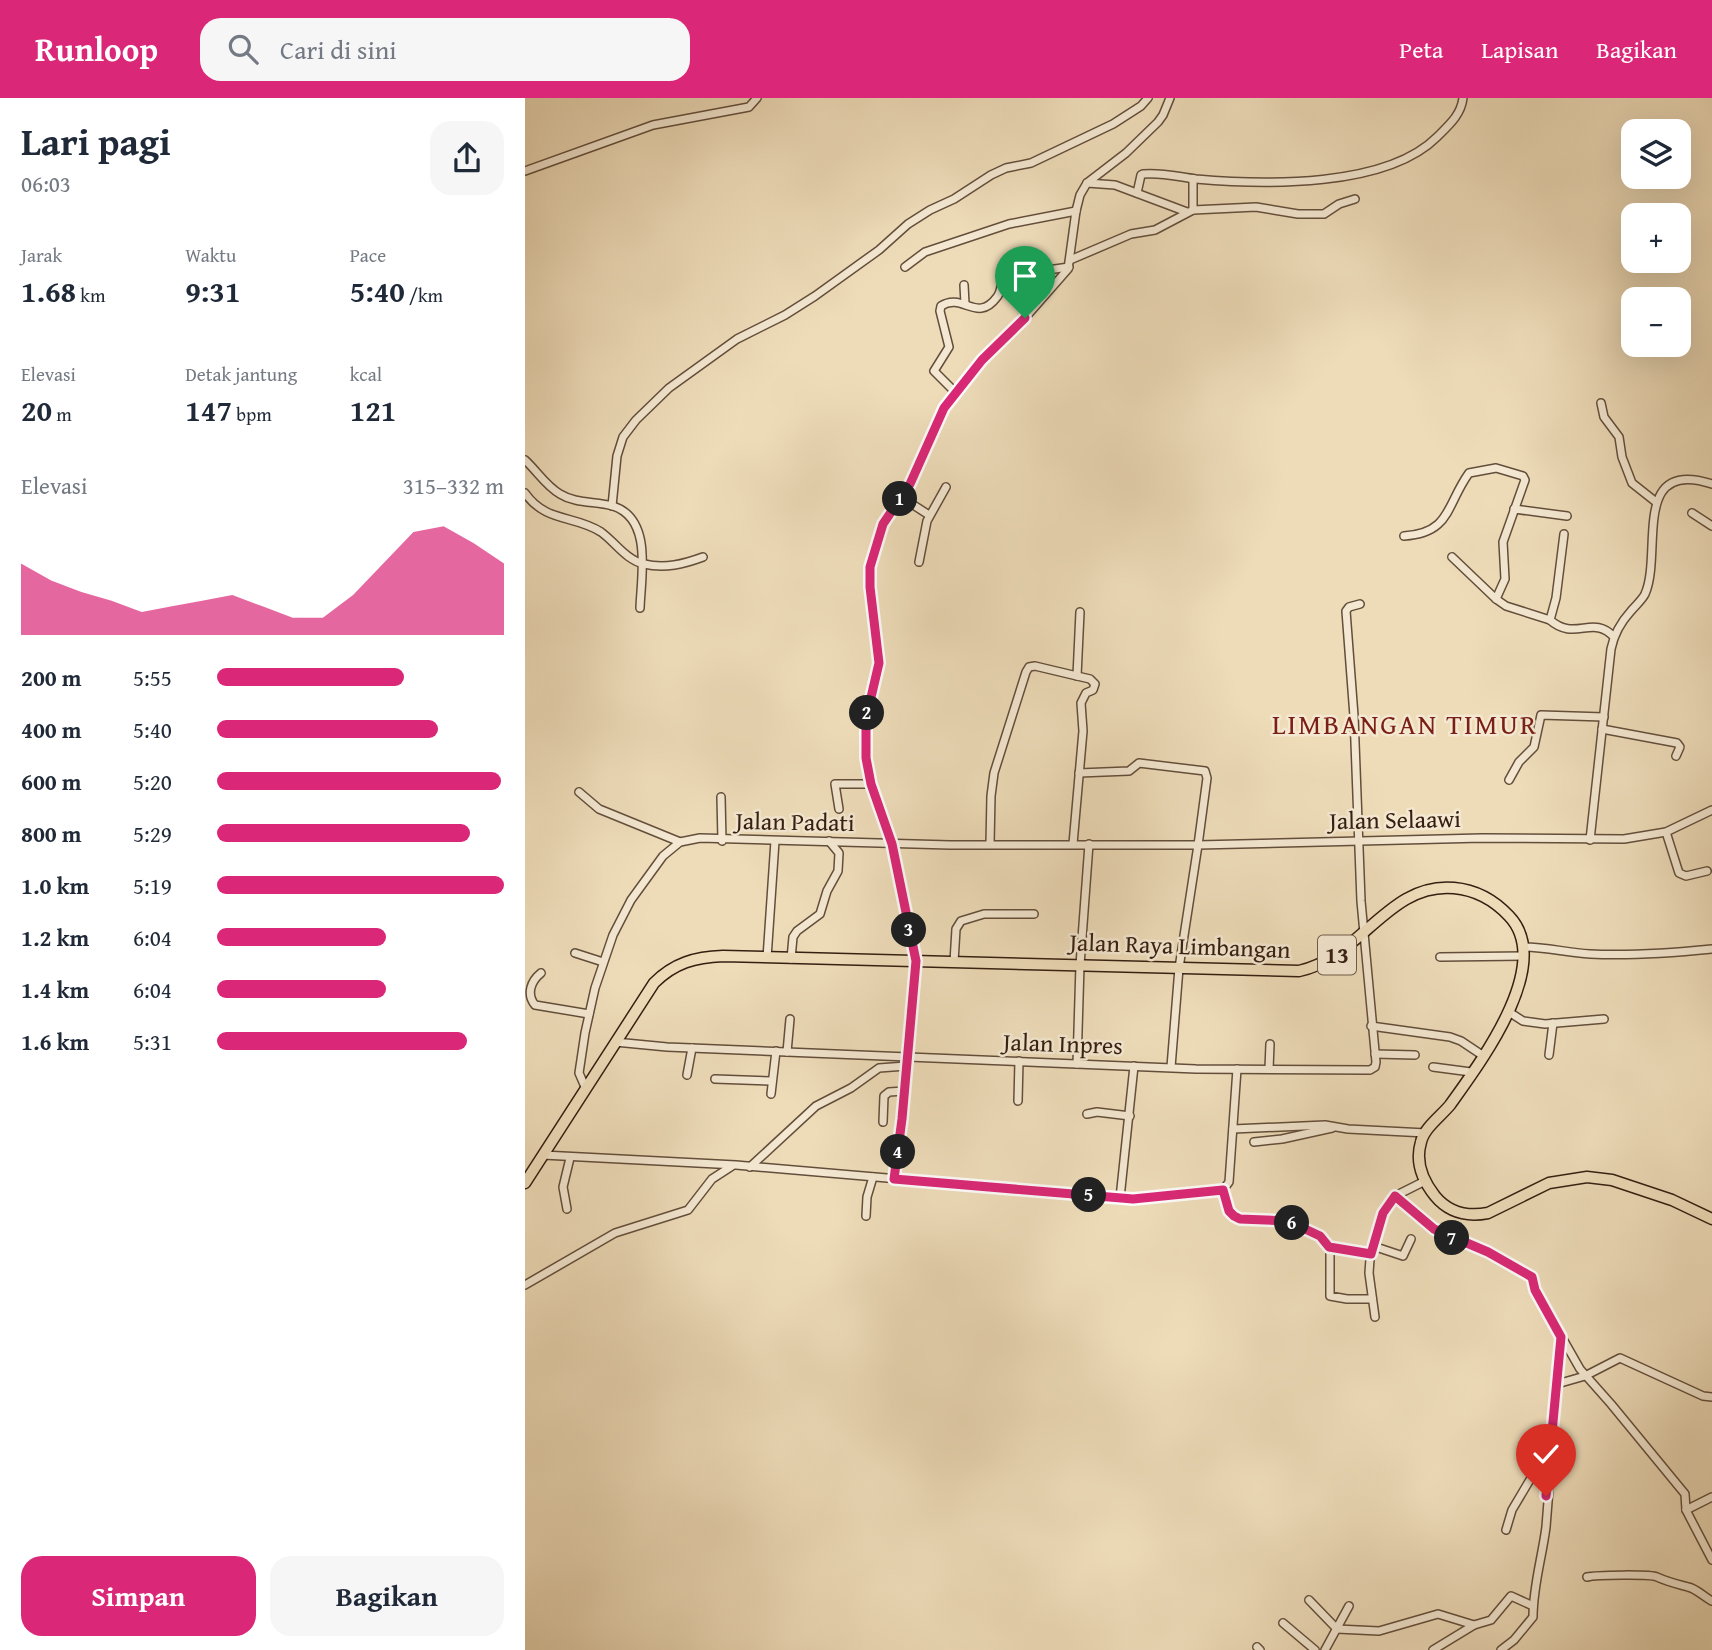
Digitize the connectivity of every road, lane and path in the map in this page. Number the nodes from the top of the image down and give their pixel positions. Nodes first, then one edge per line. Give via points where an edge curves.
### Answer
1 (757, 98) edge
2 (1148, 98) edge
3 (1170, 98) edge
4 (1463, 98) edge
5 (525, 171) edge
6 (1193, 178) junction
7 (1087, 183) junction
8 (1137, 193) junction
9 (1355, 199) dead end
10 (1076, 211) junction
11 (1190, 211) junction
12 (1069, 264) junction
13 (905, 267) dead end
14 (964, 285) dead end
15 (965, 304) junction
16 (955, 392) junction
17 (1601, 404) dead end
18 (525, 460) edge
19 (1712, 484) edge
20 (946, 487) dead end
21 (525, 493) edge
22 (901, 497) junction
23 (1656, 502) junction
24 (612, 506) junction
25 (1514, 509) junction
26 (1692, 513) dead end
27 (929, 515) junction
28 (1567, 516) dead end
29 (1712, 526) edge
30 (1564, 534) dead end
31 (1404, 536) dead end
32 (703, 557) dead end
33 (1453, 557) dead end
34 (919, 562) dead end
35 (641, 564) junction
36 (1496, 599) junction
37 (1360, 604) dead end
38 (640, 608) dead end
39 (1080, 612) dead end
40 (1550, 620) junction
41 (1614, 637) junction
42 (1077, 676) junction
43 (1604, 717) junction
44 (1602, 729) junction
45 (1676, 756) dead end
46 (1079, 773) junction
47 (1509, 780) dead end
48 (871, 784) junction
49 (579, 792) dead end
50 (720, 797) dead end
51 (839, 809) dead end
52 (1712, 810) edge
53 (1666, 832) junction
54 (1359, 840) junction
55 (1590, 840) junction
56 (722, 841) junction
57 (775, 841) junction
58 (829, 841) junction
59 (680, 842) junction
60 (892, 844) junction
61 (990, 844) junction
62 (1073, 844) junction
63 (1089, 844) junction
64 (1198, 845) junction
65 (1707, 871) dead end
66 (1034, 914) dead end
67 (1363, 934) junction
68 (1712, 949) edge
69 (1524, 952) junction
70 (575, 953) dead end
71 (1440, 957) dead end
72 (767, 958) junction
73 (791, 959) junction
74 (916, 961) junction
75 (603, 962) junction
76 (954, 962) junction
77 (1080, 965) junction
78 (1179, 968) junction
79 (541, 973) dead end
80 (1509, 1012) junction
81 (589, 1014) junction
82 (790, 1019) dead end
83 (1604, 1019) dead end
84 (1553, 1023) junction
85 (1371, 1026) junction
86 (615, 1042) junction
87 (1270, 1044) dead end
88 (692, 1048) junction
89 (776, 1051) junction
90 (787, 1052) junction
91 (1375, 1054) junction
92 (1415, 1055) dead end
93 (1482, 1055) junction
94 (1549, 1055) dead end
95 (906, 1057) junction
96 (1019, 1061) junction
97 (1077, 1064) junction
98 (906, 1066) junction
99 (1134, 1066) junction
100 (1171, 1067) junction
101 (1433, 1067) dead end
102 (1237, 1069) junction
103 (1269, 1069) junction
104 (1471, 1072) junction
105 (687, 1075) dead end
106 (715, 1079) dead end
107 (772, 1081) junction
108 (586, 1089) junction
109 (904, 1091) junction
110 (771, 1094) dead end
111 (1018, 1101) dead end
112 (1087, 1114) dead end
113 (1130, 1116) junction
114 (883, 1122) dead end
115 (1335, 1127) junction
116 (1233, 1129) junction
117 (1426, 1133) junction
118 (1254, 1142) dead end
119 (543, 1155) junction
120 (570, 1158) junction
121 (735, 1165) junction
122 (747, 1167) junction
123 (873, 1177) junction
124 (894, 1179) junction
125 (1425, 1181) junction
126 (525, 1183) edge
127 (1223, 1190) junction
128 (1395, 1196) junction
129 (1120, 1198) junction
130 (567, 1209) dead end
131 (866, 1216) dead end
132 (1712, 1219) edge
133 (1411, 1239) dead end
134 (1329, 1247) junction
135 (1372, 1250) junction
136 (525, 1285) edge
137 (1372, 1298) junction
138 (1375, 1317) dead end
139 (1561, 1337) junction
140 (1585, 1377) junction
141 (1557, 1384) junction
142 (1712, 1397) edge
143 (1548, 1482) junction
144 (1712, 1497) edge
145 (1686, 1510) junction
146 (1506, 1530) dead end
147 (1712, 1560) edge
148 (1587, 1577) dead end
149 (1309, 1600) dead end
150 (1712, 1601) edge
151 (1349, 1606) dead end
152 (1533, 1606) junction
153 (1283, 1623) dead end
154 (1474, 1625) junction
155 (1337, 1629) junction
156 (1315, 1650) edge
157 (1325, 1650) edge
158 (1433, 1650) edge
159 (1501, 1650) edge

1 - 5 street via 749,107 653,125
2 - 24 street via 1113,124 1031,163 991,175 908,224 815,296 737,339 669,388 623,437
3 - 7 street via 1158,122
4 - 6 street via 1459,113 1431,143 1398,163 1299,182
6 - 8 street via 1143,174
6 - 11 street
7 - 8 street
7 - 10 street
8 - 11 street
9 - 11 street via 1324,214 1256,207
10 - 12 street
10 - 13 street via 1009,224 925,253
11 - 12 street
12 - 15 street via 1009,274 987,306 973,309
12 - 16 street
14 - 15 street
15 - 16 street via 947,302 940,307 949,347 934,371
16 - 22 street
17 - 23 street via 1604,417 1619,437 1632,483
18 - 24 street via 558,493
19 - 23 street via 1672,484
20 - 27 street
21 - 35 street via 552,516 599,531
22 - 27 street
22 - 48 street via 883,524 870,567 879,663 864,732
23 - 41 street via 1645,593
24 - 35 street via 635,522
25 - 28 street
25 - 31 street via 1523,476 1496,468 1472,471 1436,526 1423,534
25 - 36 street via 1502,547 1506,579
26 - 29 street
27 - 34 street
30 - 40 street
32 - 35 street via 671,566
33 - 36 street
35 - 38 street
36 - 40 street
37 - 54 street via 1346,611
39 - 42 street
40 - 41 street via 1577,631 1601,626
41 - 43 street
42 - 46 street via 1095,684 1081,703
42 - 61 street via 1035,666 1027,669 994,774
43 - 44 street
43 - 47 street via 1541,715 1534,747
44 - 45 street via 1677,743
44 - 55 street
46 - 62 street
46 - 64 street via 1129,771 1139,764 1201,770 1207,774
48 - 51 street via 835,784
48 - 60 street
49 - 59 street via 599,809
50 - 56 street
52 - 53 street, Jalan Selaawi
53 - 55 street, Jalan Selaawi
53 - 65 street via 1679,873
54 - 55 street, Jalan Selaawi
54 - 64 street, Jalan Selaawi
54 - 67 street
56 - 57 street, Jalan Padati
56 - 59 street, Jalan Padati via 699,838
57 - 58 street, Jalan Padati
57 - 72 street
58 - 60 street, Jalan Padati
58 - 73 street via 839,853 838,871 820,914 793,937
59 - 75 street via 655,866 631,900
60 - 61 street, Jalan Padati
60 - 74 street
61 - 62 street, Jalan Padati
62 - 63 street, Jalan Padati
63 - 64 street, Jalan Padati
63 - 77 street
64 - 78 street
66 - 76 street via 966,918 956,929
67 - 69 highway, Jalan Raya Limbangan / 13 via 1401,902 1439,887 1477,893 1502,908 1515,922
67 - 78 highway, Jalan Raya Limbangan / 13 via 1327,962 1299,971
67 - 85 street
68 - 69 street via 1606,955 1547,947
69 - 71 street
69 - 80 highway via 1520,983
70 - 75 street
72 - 73 highway, Jalan Raya Limbangan / 13
72 - 86 highway, Jalan Raya Limbangan / 13 via 710,957 675,966 655,983
73 - 74 highway, Jalan Raya Limbangan / 13
74 - 76 highway, Jalan Raya Limbangan / 13
74 - 95 street
75 - 81 street
76 - 77 highway, Jalan Raya Limbangan / 13
77 - 78 highway, Jalan Raya Limbangan / 13
77 - 97 street
78 - 100 street
79 - 81 street via 531,985 530,998 535,1005
80 - 84 street via 1523,1021
80 - 93 highway
81 - 108 street via 579,1073
82 - 90 street
83 - 84 street
84 - 94 street
85 - 91 street
85 - 93 street via 1450,1037
86 - 88 street, Jalan Inpres
86 - 108 highway, Jalan Raya Limbangan / 13
87 - 103 street
88 - 89 street, Jalan Inpres
88 - 105 street
89 - 90 street, Jalan Inpres
89 - 107 street
90 - 95 street, Jalan Inpres
91 - 92 street
91 - 103 street, Jalan Inpres via 1375,1066 1370,1070
93 - 104 highway
95 - 96 street, Jalan Inpres
95 - 98 street
96 - 97 street, Jalan Inpres
96 - 111 street
97 - 99 street, Jalan Inpres
98 - 109 street
98 - 122 street via 879,1068 816,1106
99 - 100 street, Jalan Inpres
99 - 113 street
100 - 102 street, Jalan Inpres
101 - 104 street
102 - 103 street, Jalan Inpres
102 - 116 street
104 - 117 highway
106 - 107 street
107 - 110 street
108 - 119 highway, Jalan Raya Limbangan / 13
109 - 114 street via 884,1096
109 - 124 street
112 - 113 street
113 - 129 street
115 - 116 street
115 - 117 street
115 - 118 street
116 - 127 street via 1229,1182
117 - 125 highway via 1419,1153
119 - 120 street
119 - 126 highway, Jalan Raya Limbangan / 13
120 - 121 street
120 - 130 street via 563,1187
121 - 122 street
121 - 136 street via 712,1179 688,1210 615,1233
122 - 123 street
123 - 124 street
123 - 131 street
124 - 129 street
125 - 128 street
125 - 132 highway via 1441,1203 1470,1215 1487,1213 1549,1183 1587,1177 1612,1180 1672,1200
127 - 129 street
127 - 134 street via 1234,1216 1288,1221 1320,1236
128 - 135 street via 1383,1213
128 - 139 street via 1434,1229 1532,1277
133 - 135 street via 1403,1256
134 - 135 street
134 - 137 street via 1330,1296
135 - 137 street
137 - 138 street
139 - 140 street
139 - 141 street
140 - 141 street
140 - 142 street via 1616,1359 1625,1359
140 - 145 street via 1674,1479 1685,1494
141 - 143 street
143 - 146 street via 1531,1478 1515,1503
143 - 152 street
144 - 145 street
145 - 147 street
148 - 150 street via 1653,1576 1689,1587
149 - 155 street
151 - 155 street
152 - 154 street via 1511,1596 1493,1619
152 - 159 street via 1532,1620
153 - 156 street
154 - 155 street via 1438,1614 1379,1631
154 - 158 street
155 - 157 street

